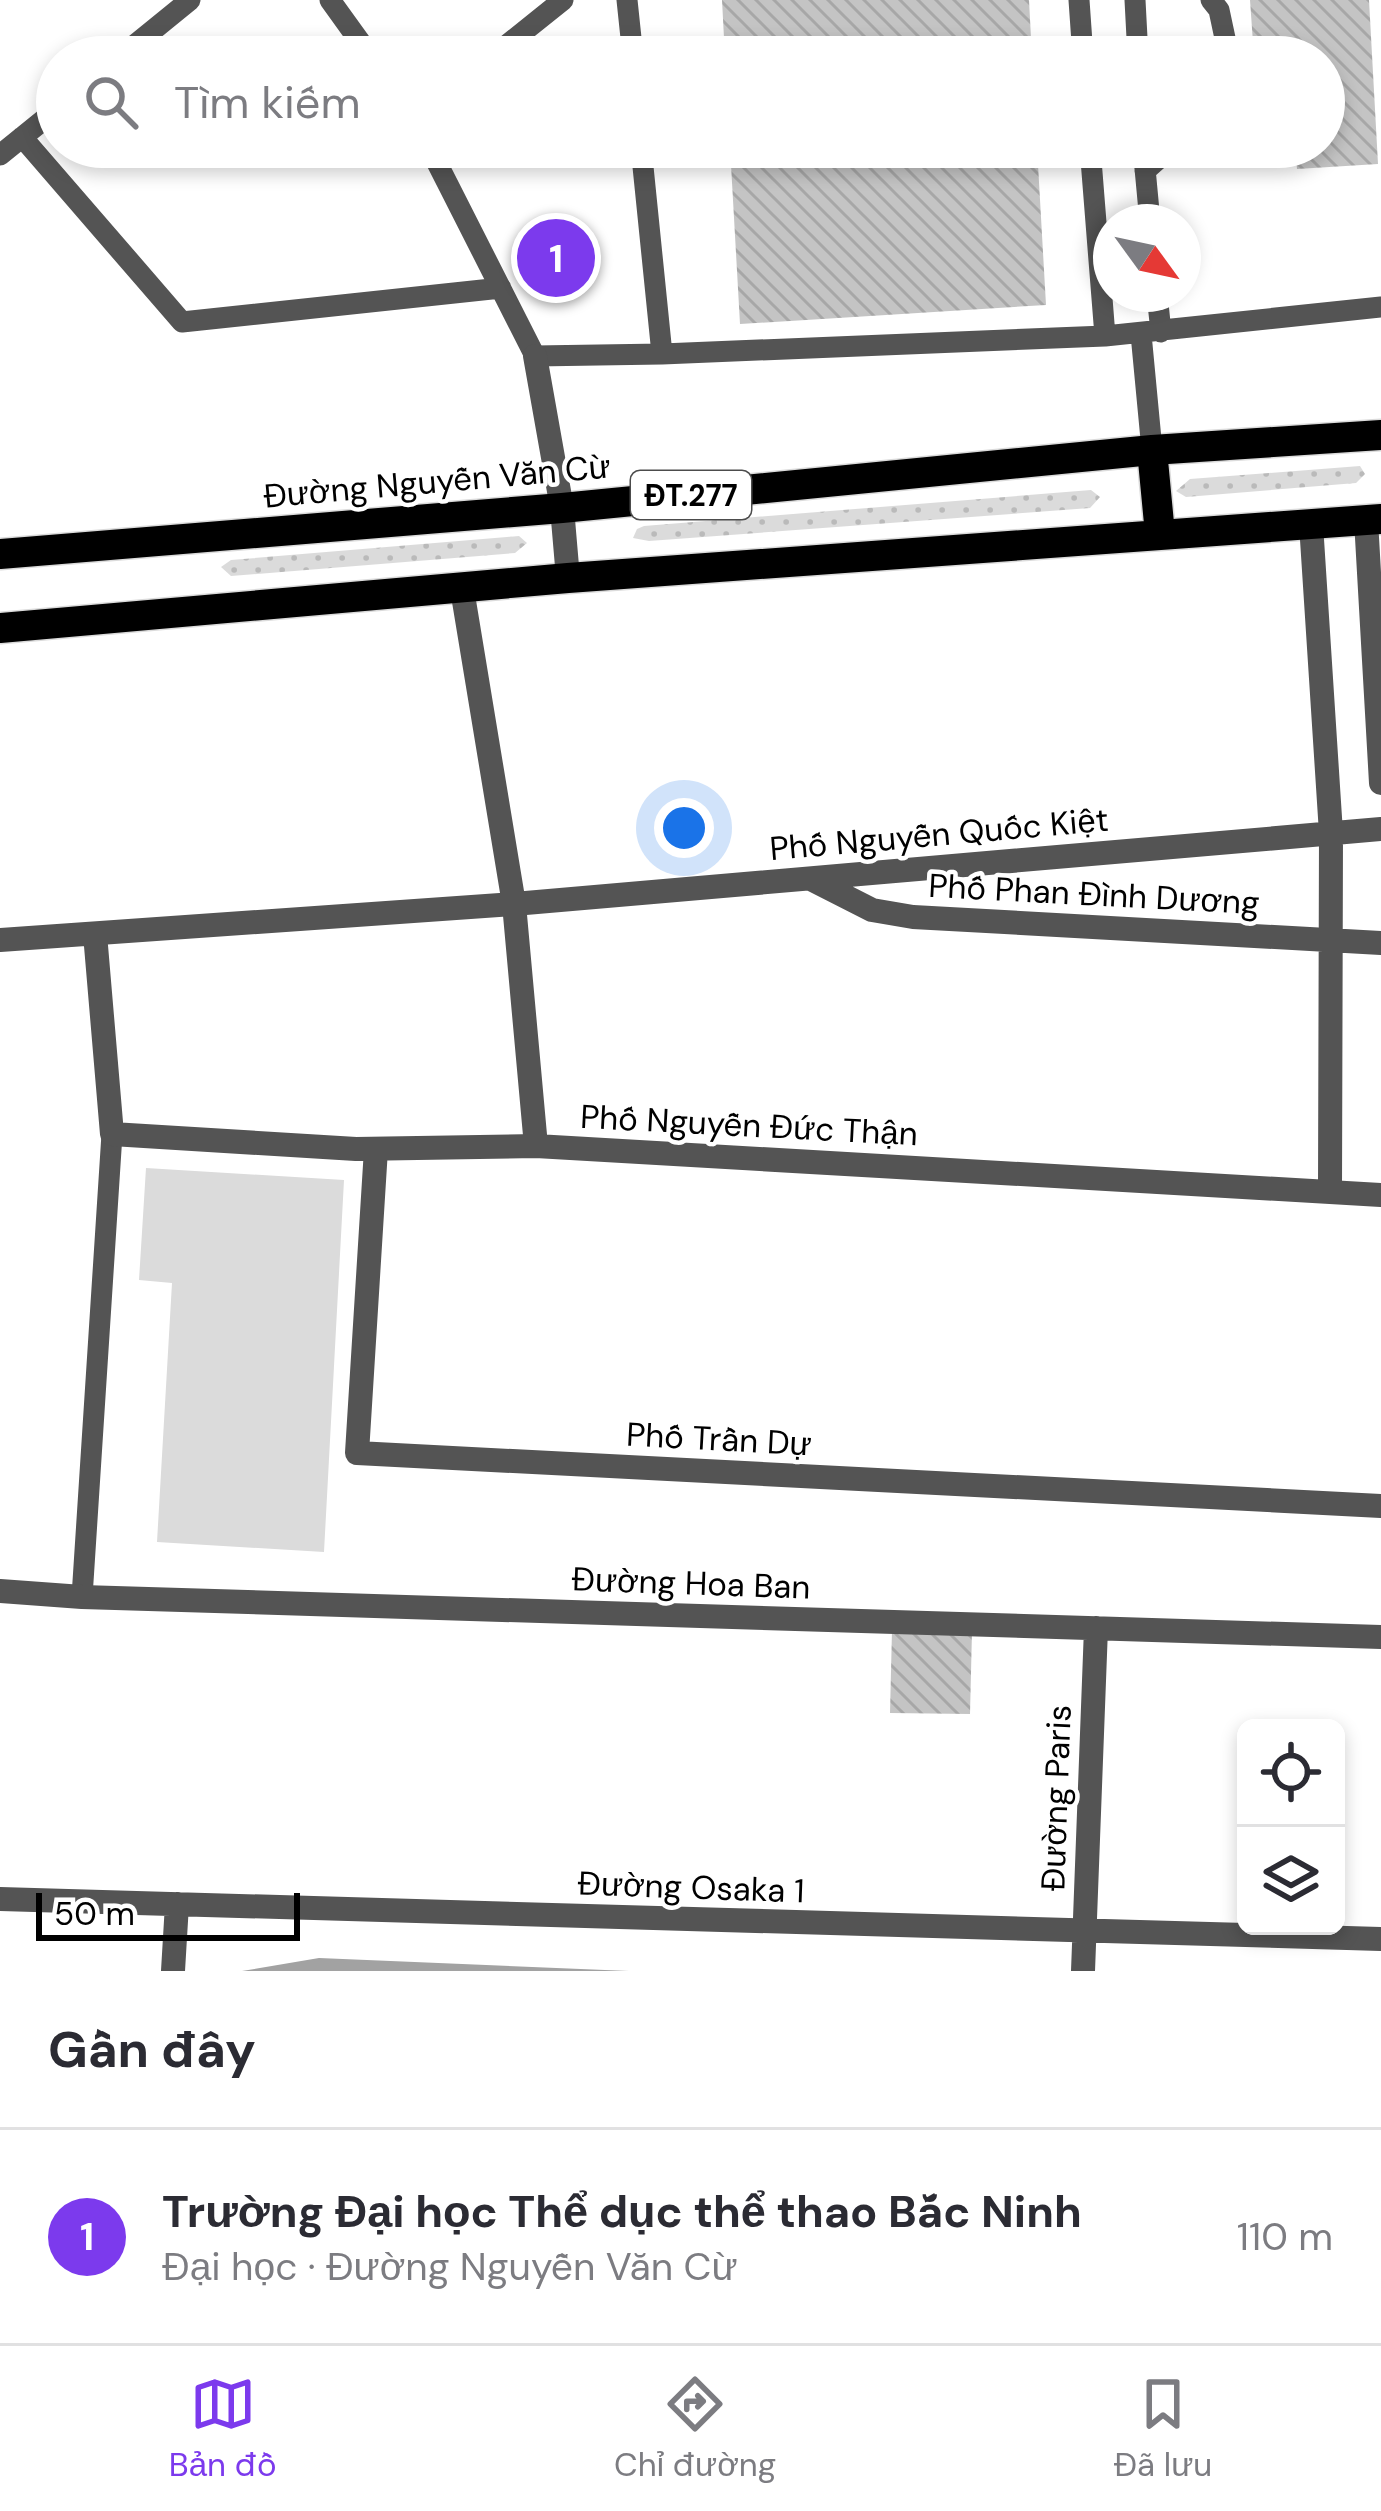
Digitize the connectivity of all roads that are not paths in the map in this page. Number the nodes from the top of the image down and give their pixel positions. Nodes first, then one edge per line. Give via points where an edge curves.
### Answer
1 (190, 0) edge
2 (330, 0) edge
3 (563, 0) edge
4 (627, 0) edge
5 (1079, 0) edge
6 (1135, 0) edge
7 (1211, 0) edge
8 (146, 36) edge
9 (355, 36) edge
10 (518, 36) edge
11 (631, 36) edge
12 (1082, 36) edge
13 (1137, 36) edge
14 (1225, 36) edge
15 (36, 126) edge
16 (22, 137) junction
17 (36, 153) edge
18 (0, 155) edge
19 (49, 168) edge
20 (440, 168) edge
21 (643, 168) edge
22 (1092, 168) edge
23 (1145, 168) edge
24 (1148, 168) edge
25 (1145, 171) junction
26 (1148, 204) edge
27 (501, 287) junction
28 (1381, 307) edge
29 (1154, 312) edge
30 (1151, 333) junction
31 (1105, 336) junction
32 (662, 354) junction
33 (535, 356) junction
34 (1381, 435) edge
35 (1152, 450) junction
36 (562, 508) junction
37 (1374, 520) edge
38 (1311, 524) junction
39 (1160, 534) junction
40 (0, 554) edge
41 (568, 578) junction
42 (462, 589) junction
43 (0, 628) edge
44 (1381, 783) edge
45 (1381, 829) edge
46 (1331, 833) junction
47 (811, 878) junction
48 (514, 904) junction
49 (95, 934) junction
50 (0, 940) edge
51 (1334, 941) junction
52 (1381, 943) edge
53 (112, 1134) junction
54 (536, 1146) junction
55 (376, 1149) junction
56 (1330, 1192) junction
57 (1381, 1195) edge
58 (1381, 1506) edge
59 (0, 1591) edge
60 (82, 1597) junction
61 (1096, 1628) junction
62 (1381, 1637) edge
63 (0, 1899) edge
64 (176, 1904) junction
65 (1084, 1933) junction
66 (1381, 1939) edge
67 (173, 1971) edge
68 (1083, 1971) edge

1 - 8 lane
2 - 9 lane
3 - 10 lane
4 - 11 lane
5 - 12 lane
6 - 13 lane
7 - 14 lane
15 - 16 lane
16 - 17 lane
16 - 18 lane
19 - 27 lane via 182,322
20 - 27 lane
21 - 32 lane
22 - 31 lane
23 - 25 lane
24 - 25 lane
25 - 26 lane
27 - 33 lane
28 - 30 lane
29 - 30 lane
30 - 31 lane
30 - 35 lane
31 - 32 lane
32 - 33 lane
33 - 36 street
34 - 35 main road, Đường Nguyễn Văn Cừ / ĐT.277
35 - 36 main road, Đường Nguyễn Văn Cừ / ĐT.277
35 - 39 main road
36 - 40 main road, Đường Nguyễn Văn Cừ / ĐT.277
36 - 41 street
37 - 38 main road, ĐT.277
37 - 44 street
38 - 39 main road, ĐT.277
38 - 46 street
39 - 41 main road, ĐT.277
41 - 42 main road, ĐT.277
42 - 43 main road, ĐT.277
42 - 48 street
45 - 46 street, Phố Nguyễn Quốc Kiệt
46 - 47 street, Phố Nguyễn Quốc Kiệt
46 - 51 street
47 - 48 street, Phố Nguyễn Quốc Kiệt
47 - 51 street, Phố Phan Đình Dương via 872,910 913,917
48 - 49 street, Phố Nguyễn Quốc Kiệt
48 - 54 street
49 - 50 street, Phố Nguyễn Quốc Kiệt
49 - 53 street
51 - 52 street, Phố Phan Đình Dương
51 - 56 street
53 - 55 street, Phố Nguyễn Đức Thận
53 - 60 lane
54 - 55 street, Phố Nguyễn Đức Thận
54 - 56 street, Phố Nguyễn Đức Thận
55 - 58 street, Phố Trần Dự via 357,1453
56 - 57 street, Phố Nguyễn Đức Thận
59 - 60 street, Đường Hoa Ban
60 - 61 street, Đường Hoa Ban
61 - 62 street, Đường Hoa Ban
61 - 65 street, Đường Paris
63 - 64 street, Đường Osaka 1
64 - 65 street, Đường Osaka 1
64 - 67 street
65 - 66 street, Đường Osaka 1
65 - 68 street, Đường Paris

